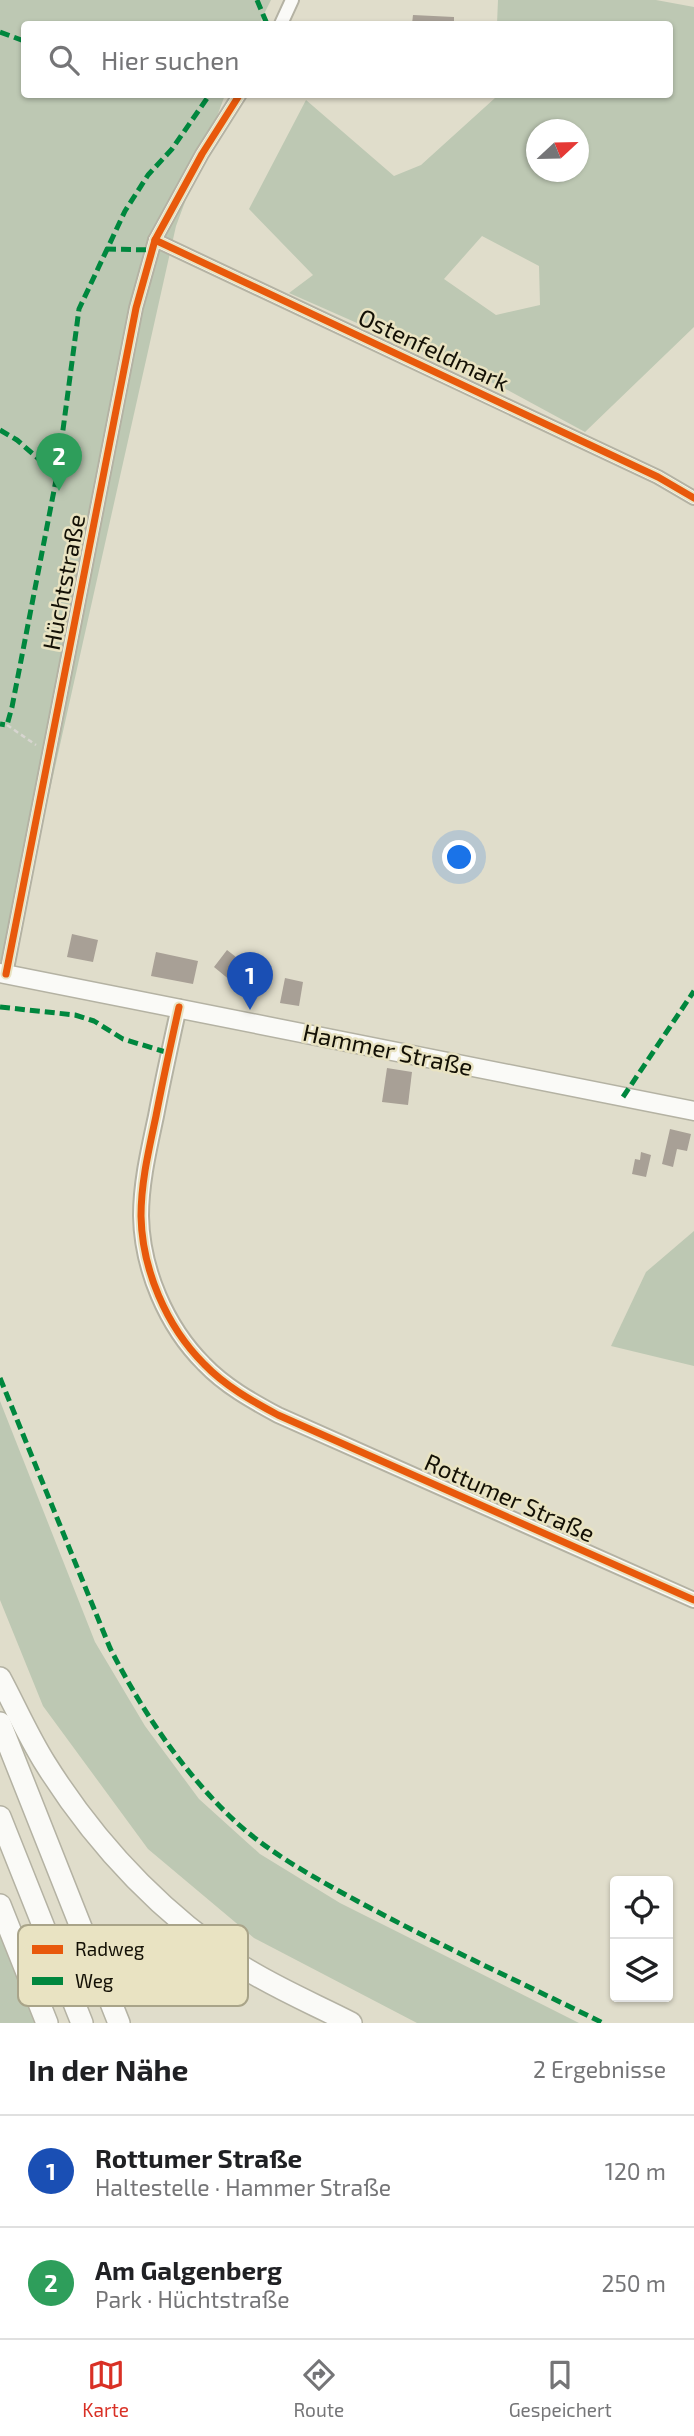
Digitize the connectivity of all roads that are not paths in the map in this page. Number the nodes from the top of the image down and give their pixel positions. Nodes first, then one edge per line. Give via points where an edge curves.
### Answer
1 (292, 0) edge
2 (282, 21) edge
3 (237, 98) edge
4 (155, 240) junction
5 (694, 498) edge
6 (3, 974) edge
7 (179, 1007) junction
8 (694, 1111) edge
9 (694, 1600) edge
10 (0, 1678) edge
11 (0, 1723) edge
12 (0, 1817) edge
13 (0, 1905) edge
14 (43, 1925) edge
15 (80, 1925) edge
16 (185, 1925) edge
17 (18, 1950) edge
18 (248, 1970) edge
19 (40, 2006) edge
20 (75, 2006) edge
21 (112, 2006) edge
22 (47, 2023) edge
23 (82, 2023) edge
24 (119, 2023) edge
25 (351, 2023) edge

1 - 2 street
3 - 4 street, Hüchtstraße
4 - 5 street, Ostenfeldmark
4 - 6 street, Hüchtstraße via 136,308
6 - 7 main road, Hammer Straße
7 - 8 main road, Hammer Straße
7 - 9 street, Rottumer Straße via 146,1163 143,1245 166,1312 204,1365 278,1415
10 - 16 highway via 76,1810 114,1858
11 - 15 highway
12 - 14 highway
13 - 17 highway
18 - 25 highway
19 - 22 highway
20 - 23 highway
21 - 24 highway

